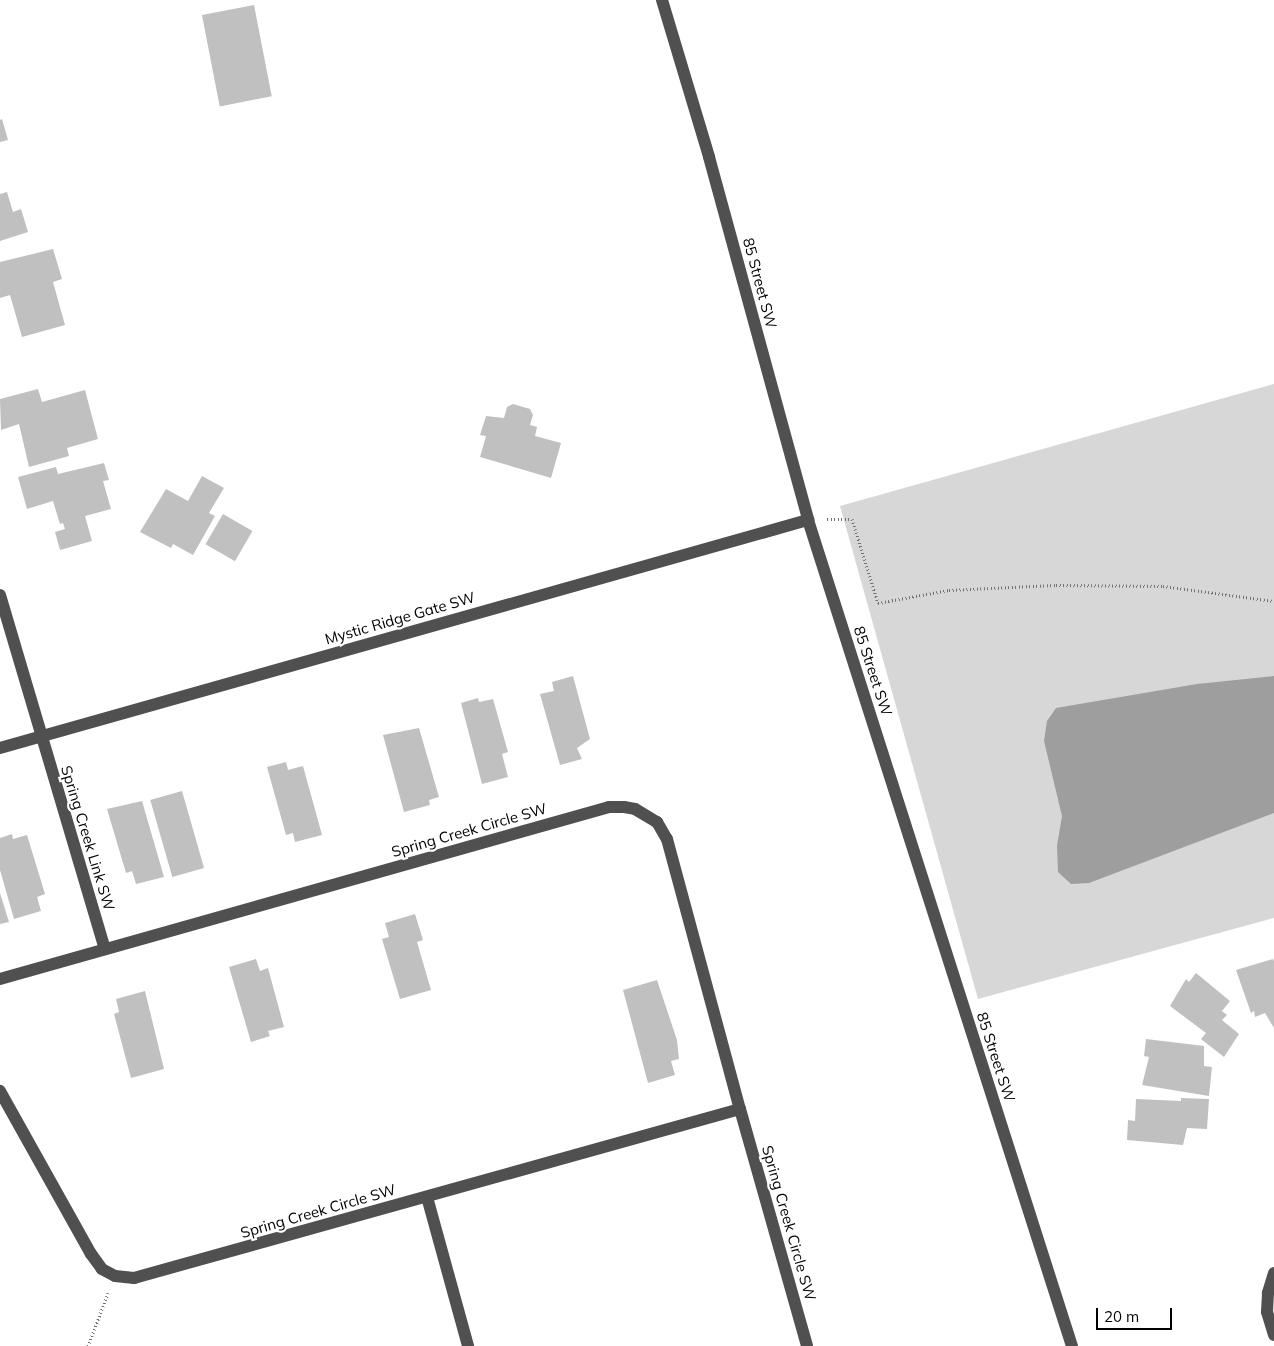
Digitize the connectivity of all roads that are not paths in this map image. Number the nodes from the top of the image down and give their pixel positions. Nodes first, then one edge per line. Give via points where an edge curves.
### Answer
1 (662, 0) edge
2 (808, 520) junction
3 (0, 595) edge
4 (40, 736) junction
5 (0, 748) edge
6 (105, 949) junction
7 (0, 979) edge
8 (0, 1091) edge
9 (740, 1109) junction
10 (427, 1197) junction
11 (1274, 1273) edge
12 (1274, 1335) edge
13 (468, 1346) edge
14 (807, 1346) edge
15 (1072, 1346) edge

1 - 2 street, 85 Street SW via 709,157
2 - 4 street, Mystic Ridge Gate SW
2 - 15 street, 85 Street SW
3 - 4 street, Spring Creek Link SW
4 - 5 street, Mystic Ridge Gate SW
4 - 6 street, Spring Creek Link SW
6 - 7 street, Spring Creek Circle SW
6 - 9 street, Spring Creek Circle SW via 609,807 635,809 657,822 667,839
8 - 10 street, Spring Creek Circle SW via 92,1254 102,1268 115,1276 148,1275
9 - 10 street, Spring Creek Circle SW
9 - 14 street, Spring Creek Circle SW
10 - 13 street
11 - 12 street via 1267,1312

